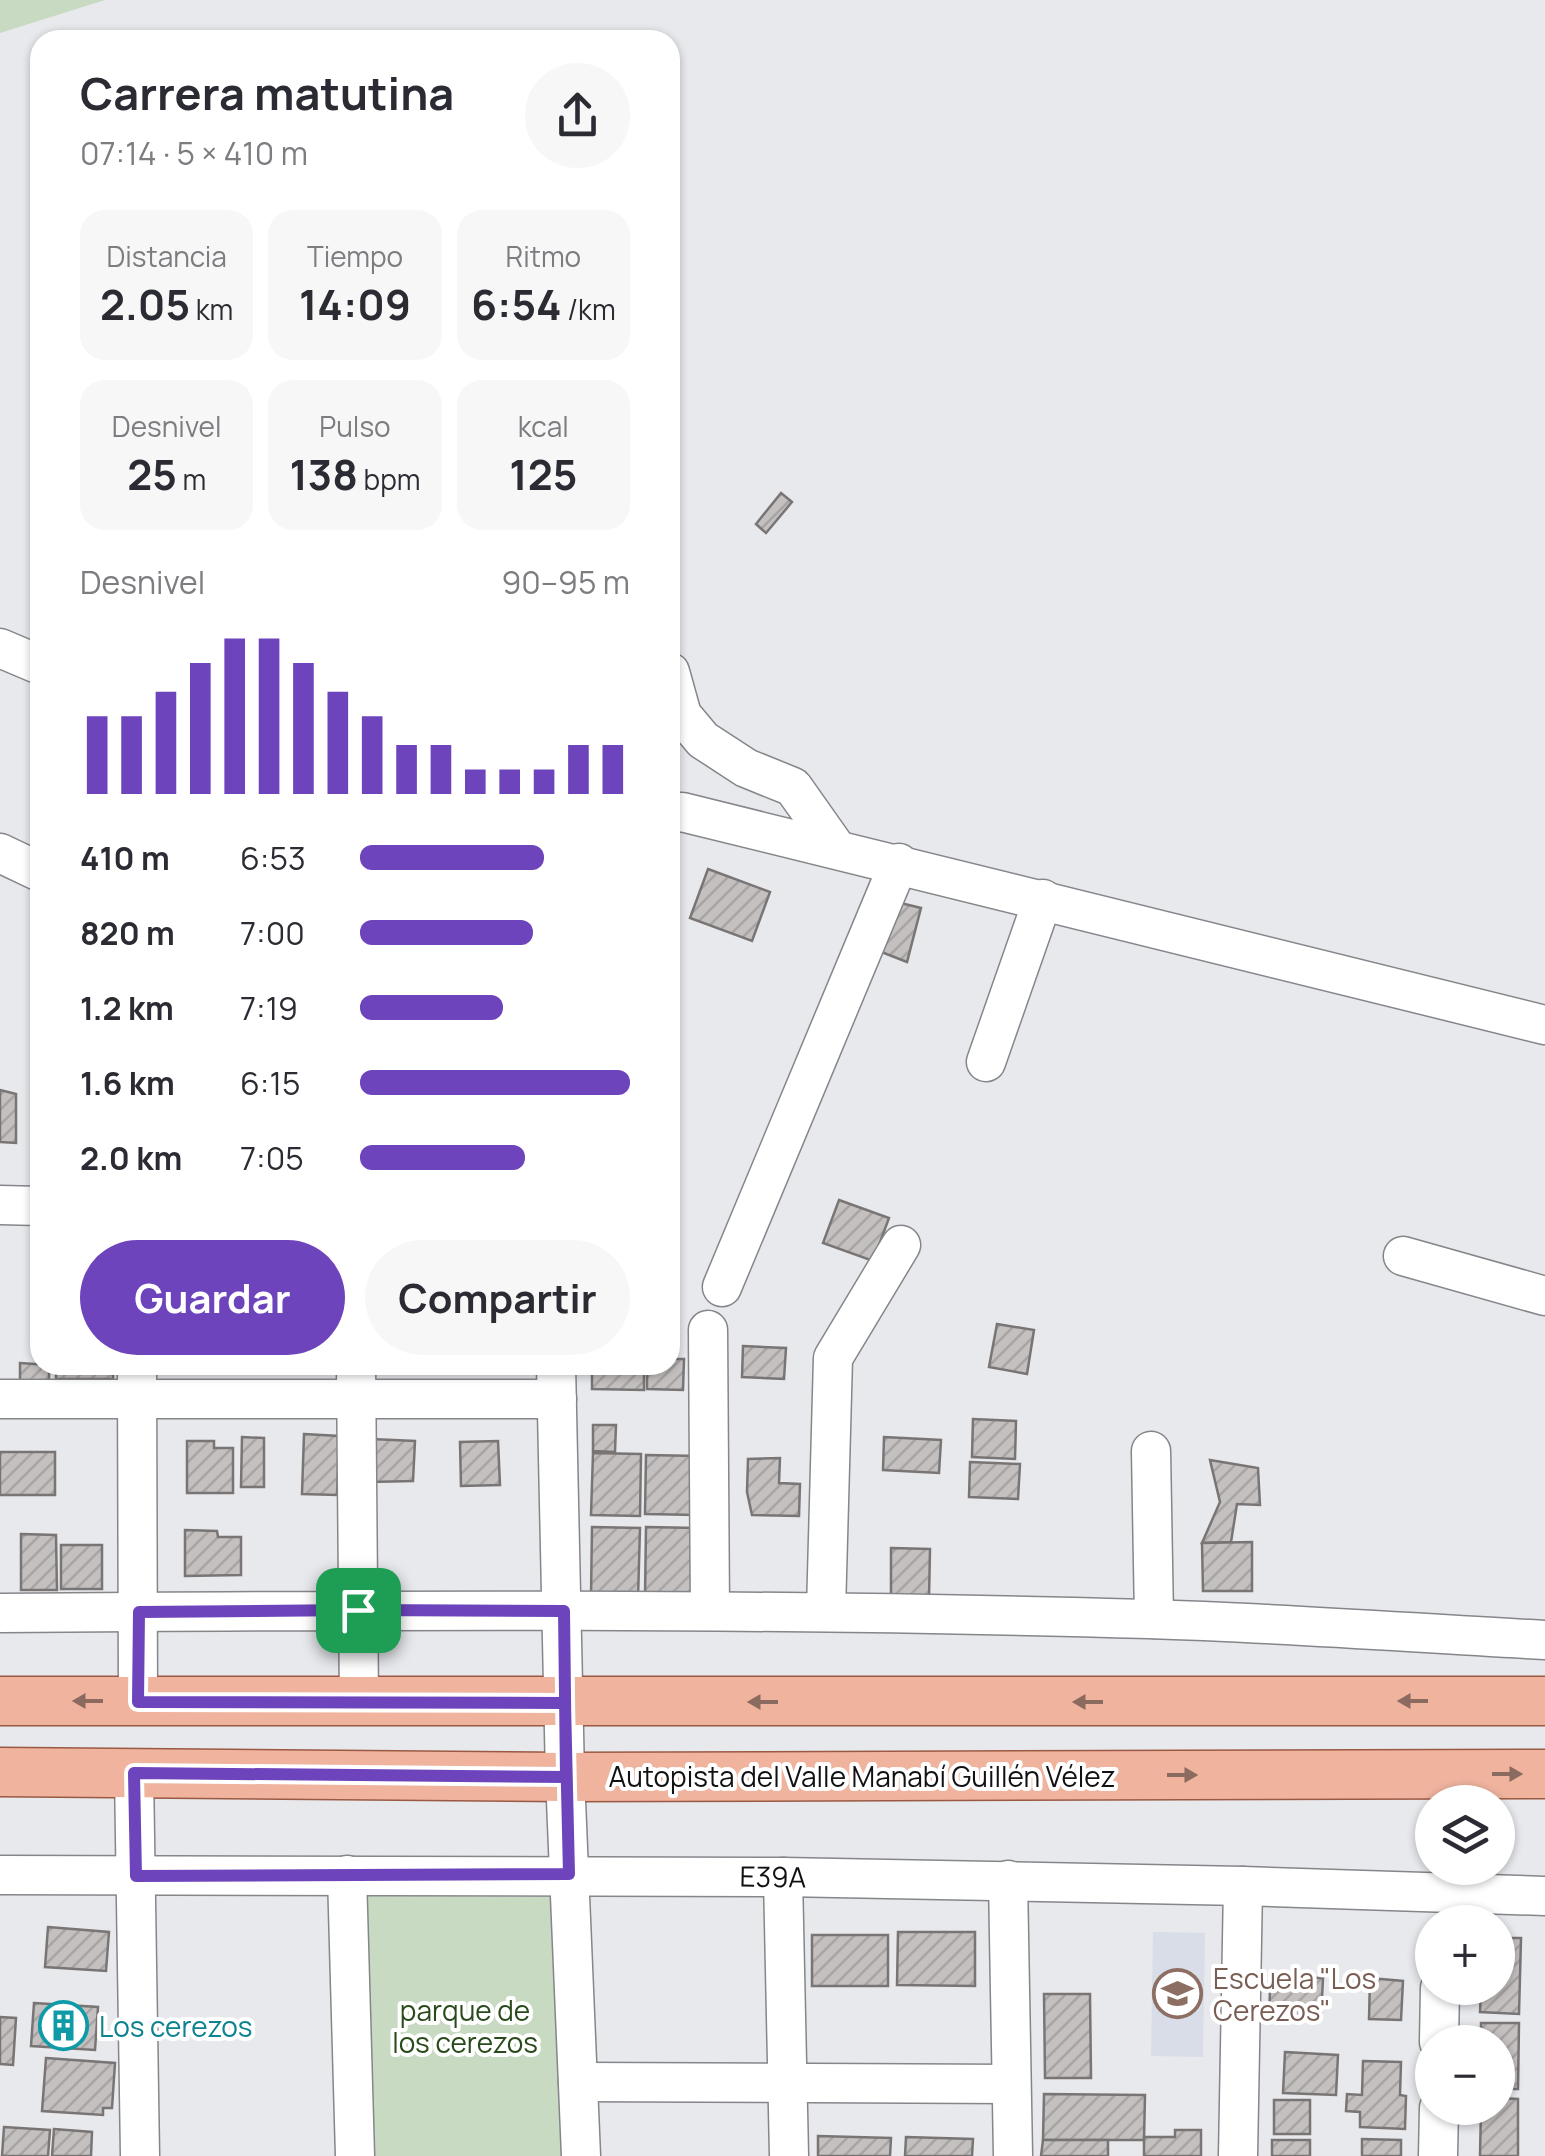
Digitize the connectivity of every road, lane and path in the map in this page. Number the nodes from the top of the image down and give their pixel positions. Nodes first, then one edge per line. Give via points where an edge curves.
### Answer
1 (0, 648) edge
2 (30, 661) edge
3 (680, 708) edge
4 (680, 812) edge
5 (836, 848) junction
6 (0, 853) edge
7 (899, 864) junction
8 (30, 867) edge
9 (1043, 900) junction
10 (1545, 1025) edge
11 (986, 1062) dead end
12 (0, 1206) edge
13 (30, 1206) edge
14 (901, 1245) dead end
15 (1403, 1256) dead end
16 (722, 1287) dead end
17 (1545, 1296) edge
18 (708, 1330) dead end
19 (138, 1382) edge
20 (356, 1382) edge
21 (557, 1382) edge
22 (0, 1399) edge
23 (1151, 1451) dead end
24 (358, 1610) junction
25 (564, 1611) junction
26 (710, 1611) junction
27 (826, 1611) junction
28 (139, 1612) junction
29 (0, 1613) edge
30 (1154, 1619) junction
31 (1545, 1640) edge
32 (0, 1701) edge
33 (1545, 1701) edge
34 (138, 1702) junction
35 (359, 1702) junction
36 (565, 1703) junction
37 (0, 1772) edge
38 (134, 1773) junction
39 (1545, 1774) edge
40 (566, 1777) junction
41 (1463, 1785) edge
42 (1415, 1788) edge
43 (569, 1874) junction
44 (0, 1875) edge
45 (347, 1875) junction
46 (136, 1876) junction
47 (783, 1876) junction
48 (1008, 1880) junction
49 (1243, 1886) junction
50 (1441, 1894) edge
51 (1545, 1896) edge
52 (578, 2082) junction
53 (787, 2084) junction
54 (1011, 2084) junction
55 (1439, 2125) edge
56 (140, 2156) edge
57 (355, 2156) edge
58 (580, 2156) edge
59 (789, 2156) edge
60 (1012, 2156) edge
61 (1238, 2156) edge
62 (1438, 2156) edge

1 - 2 street
3 - 5 street via 703,740 793,787
4 - 5 street
5 - 7 street
6 - 8 street
7 - 9 street
7 - 16 street
9 - 10 street
9 - 11 street
12 - 13 street
14 - 27 street via 834,1358
15 - 17 street
18 - 26 street
19 - 20 street
19 - 22 street
19 - 28 street
20 - 21 street
20 - 24 street
21 - 25 street
23 - 30 street
24 - 25 street
24 - 28 street
24 - 35 street
25 - 26 street
25 - 36 street
26 - 27 street
27 - 30 street
28 - 29 street
28 - 34 street
30 - 31 street
34 -> 32 main road
33 -> 36 main road
34 - 35 main road
35 - 36 main road
36 - 40 street
37 - 38 main road, Autopista del Valle Manabí Guillén Vélez
38 - 40 main road, Autopista del Valle Manabí Guillén Vélez
38 - 46 street
41 -> 39 main road, Autopista del Valle Manabí Guillén Vélez
40 -> 42 main road, Autopista del Valle Manabí Guillén Vélez
40 - 43 street
43 - 45 street, E39A
43 - 47 street, E39A
43 - 52 street
44 - 46 street, E39A
45 - 46 street, E39A
45 - 57 street
46 - 56 street
47 - 48 street, E39A
47 - 53 street
48 - 49 street, E39A
48 - 54 street
49 - 50 street, E39A
49 - 61 street
50 - 51 street, E39A
52 - 53 street
52 - 58 street
53 - 54 street
53 - 59 street
54 - 60 street
55 - 62 street

